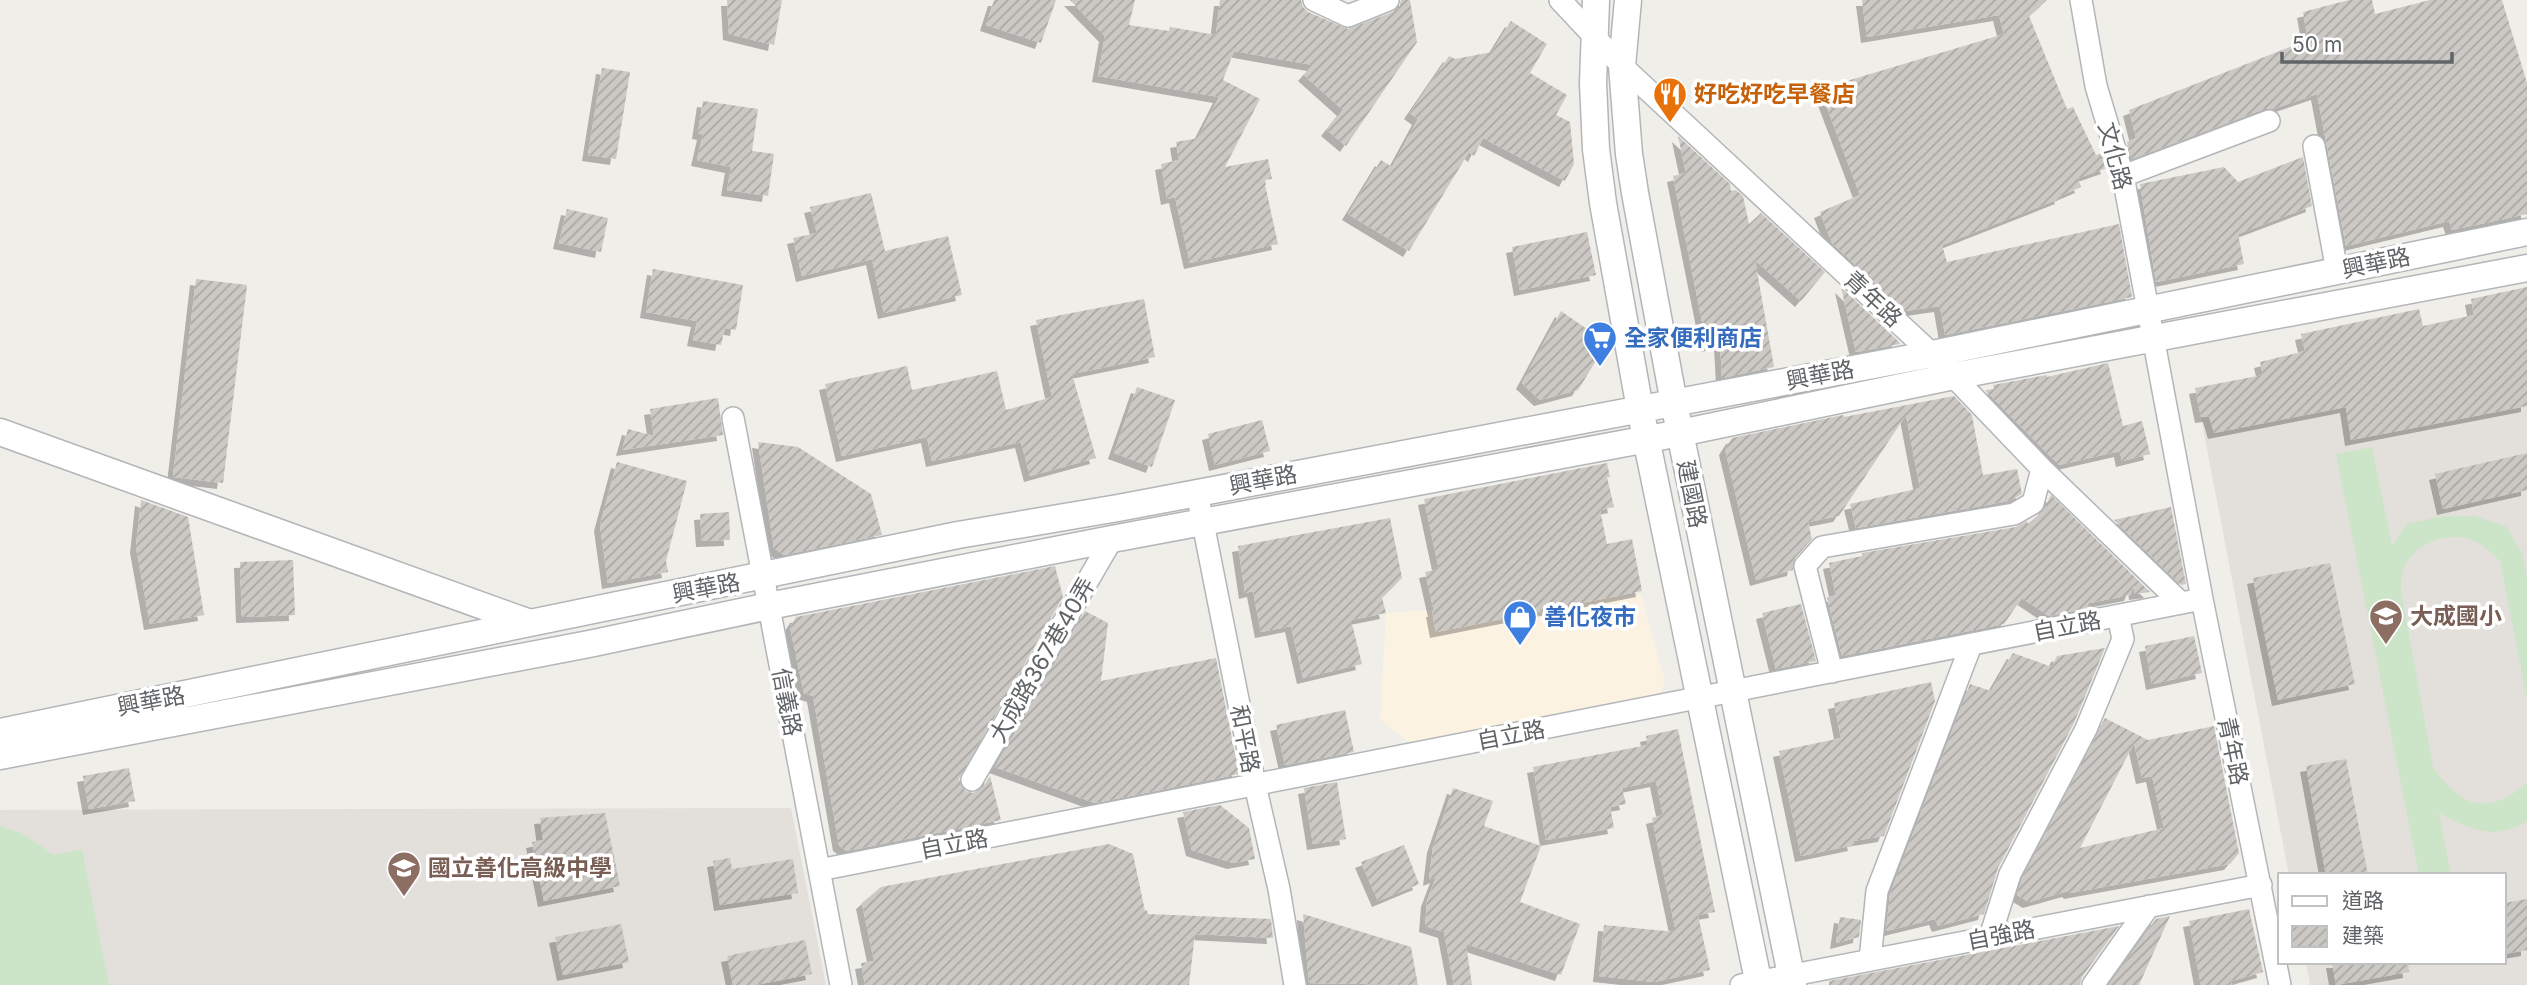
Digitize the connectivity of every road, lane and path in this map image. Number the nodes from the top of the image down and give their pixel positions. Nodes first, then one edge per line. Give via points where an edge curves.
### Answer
1 (1314, 0) edge
2 (1388, 0) edge
3 (1560, 0) edge
4 (1596, 0) edge
5 (1628, 0) edge
6 (2081, 0) edge
7 (1594, 34) junction
8 (1622, 66) junction
9 (2269, 121) dead end
10 (2314, 146) dead end
11 (2123, 177) junction
12 (2527, 232) edge
13 (2527, 268) edge
14 (2337, 271) junction
15 (2149, 311) junction
16 (2154, 338) junction
17 (1932, 354) junction
18 (1954, 376) junction
19 (1674, 403) junction
20 (1640, 409) junction
21 (733, 418) dead end
22 (0, 432) edge
23 (1680, 433) junction
24 (1646, 439) junction
25 (2042, 469) junction
26 (1197, 493) junction
27 (1203, 524) junction
28 (1112, 539) junction
29 (763, 576) junction
30 (2202, 599) junction
31 (2181, 603) junction
32 (769, 606) junction
33 (2118, 616) junction
34 (532, 623) junction
35 (1971, 645) junction
36 (1832, 672) junction
37 (1732, 691) junction
38 (1701, 697) junction
39 (0, 732) edge
40 (0, 757) edge
41 (972, 780) dead end
42 (1255, 785) junction
43 (819, 870) junction
44 (2260, 885) junction
45 (2149, 906) junction
46 (1990, 937) junction
47 (1870, 960) junction
48 (1792, 980) edge
49 (1753, 984) edge
50 (841, 985) edge
51 (1295, 985) edge
52 (2093, 985) edge
53 (2280, 985) edge

1 - 2 street via 1348,16
3 - 7 street, 青年路
4 - 7 street, 建國路
5 - 8 street, 建國路
6 - 11 street, 文化路 via 2096,86
7 - 8 street, 青年路
7 - 20 street, 建國路 via 1596,149
8 - 17 street, 青年路
8 - 19 street, 建國路 via 1631,167
9 - 11 street
10 - 14 street
11 - 15 street, 文化路
12 - 14 street, 興華路
13 - 16 street, 興華路
14 - 15 street, 興華路
15 - 16 street, 青年路
15 - 17 street, 興華路
16 - 18 street, 興華路
16 - 30 street, 青年路
17 - 18 street, 青年路
17 - 19 street, 興華路
18 - 23 street, 興華路
18 - 25 street, 青年路
19 - 20 street, 興華路
19 - 23 street, 建國路
20 - 24 street, 建國路
20 - 26 street, 興華路
21 - 29 street, 信義路
22 - 34 street
23 - 24 street, 興華路
23 - 37 street, 建國路
24 - 27 street, 興華路
24 - 38 street, 建國路
25 - 31 street, 青年路
25 - 36 street via 2033,503 2014,514 1822,547 1805,566
26 - 27 street, 和平路
26 - 29 street, 興華路 via 958,535
27 - 28 street, 興華路
27 - 42 street, 和平路
28 - 32 street, 興華路
28 - 41 street, 大成路367巷40弄
29 - 32 street, 信義路
29 - 34 street, 興華路
30 - 31 street, 自立路
30 - 44 street, 青年路
31 - 33 street, 自立路
32 - 40 street, 興華路
32 - 43 street, 信義路
33 - 35 street, 自立路
33 - 46 street via 2123,639 2086,729 2010,874
34 - 39 street, 興華路
35 - 36 street, 自立路
35 - 47 street via 1877,891
36 - 37 street, 自立路
37 - 38 street, 自立路
37 - 48 street, 建國路
38 - 42 street, 自立路
38 - 49 street, 建國路
42 - 43 street, 自立路
42 - 51 street, 和平路
43 - 50 street, 信義路
44 - 45 street, 自強路
44 - 53 street, 青年路
45 - 46 street, 自強路
45 - 52 street
46 - 47 street, 自強路
47 - 48 street, 自強路
48 - 49 street, 自強路

